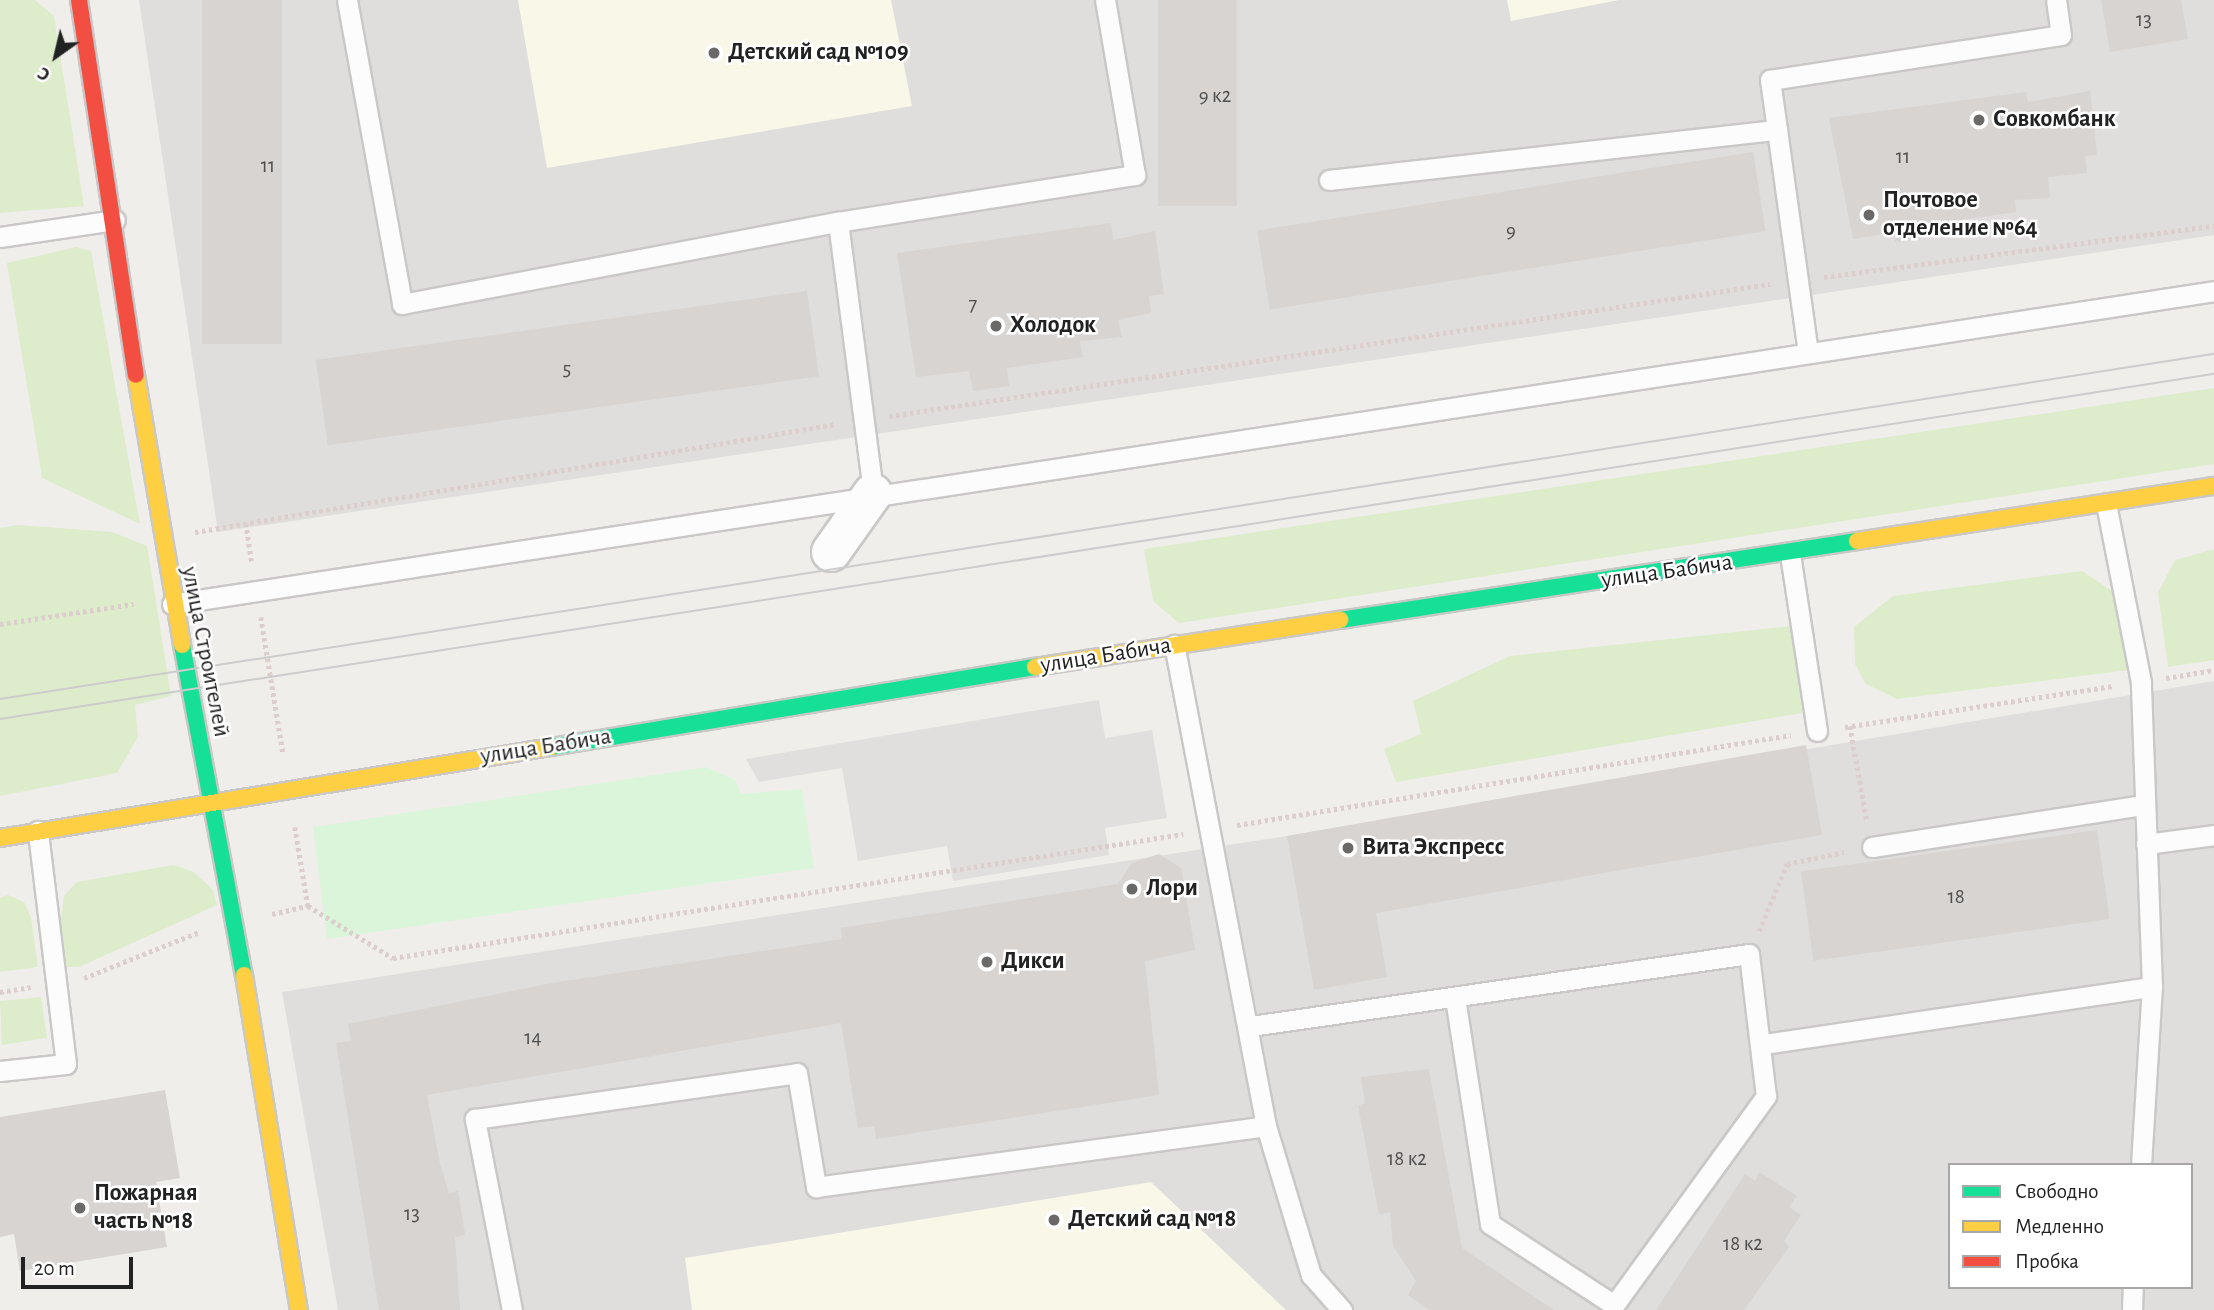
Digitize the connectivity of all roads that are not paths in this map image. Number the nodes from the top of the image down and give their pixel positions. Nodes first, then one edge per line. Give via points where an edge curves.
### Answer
1 (79, 0) edge
2 (347, 0) edge
3 (1105, 0) edge
4 (2056, 0) edge
5 (1777, 131) junction
6 (1329, 180) dead end
7 (116, 220) junction
8 (838, 222) junction
9 (0, 237) edge
10 (2214, 291) edge
11 (1808, 353) junction
12 (2214, 486) edge
13 (873, 493) junction
14 (2106, 503) junction
15 (831, 552) dead end
16 (1790, 554) junction
17 (172, 601) junction
18 (1174, 645) junction
19 (1817, 731) dead end
20 (213, 801) junction
21 (2142, 805) junction
22 (38, 831) junction
23 (2214, 835) edge
24 (0, 838) edge
25 (2146, 844) junction
26 (1872, 847) road end
27 (2152, 987) junction
28 (1455, 998) junction
29 (1251, 1026) junction
30 (1764, 1044) junction
31 (0, 1071) edge
32 (1266, 1126) junction
33 (2141, 1163) edge
34 (2133, 1289) edge
35 (299, 1310) edge
36 (512, 1310) edge
37 (1342, 1310) edge
38 (2132, 1310) edge

1 - 7 street, улица Строителей
2 - 8 lane via 402,304
3 - 8 lane via 1135,175
4 - 5 lane via 2061,35 1770,80
5 - 6 lane
5 - 11 lane
7 - 9 lane
7 - 17 street, улица Строителей
8 - 13 lane
10 - 11 lane
11 - 13 lane
12 - 14 street, улица Бабича
13 - 15 street
13 - 17 lane
14 - 16 street, улица Бабича
14 - 21 lane via 2141,682
16 - 18 street, улица Бабича
16 - 19 lane
17 - 20 street, улица Строителей
18 - 20 street, улица Бабича
18 - 29 lane
20 - 22 street, улица Бабича
20 - 35 street, улица Строителей
21 - 25 lane
21 - 26 lane
22 - 24 street, улица Бабича
22 - 31 lane via 66,1064
23 - 25 lane
25 - 27 lane
27 - 30 lane
27 - 33 lane
28 - 29 lane
28 - 30 lane via 1749,954
28 - 30 lane via 1490,1224 1614,1305 1766,1096
29 - 32 lane
32 - 36 lane via 816,1187 797,1073 475,1119
32 - 37 lane via 1311,1275
34 - 38 lane

